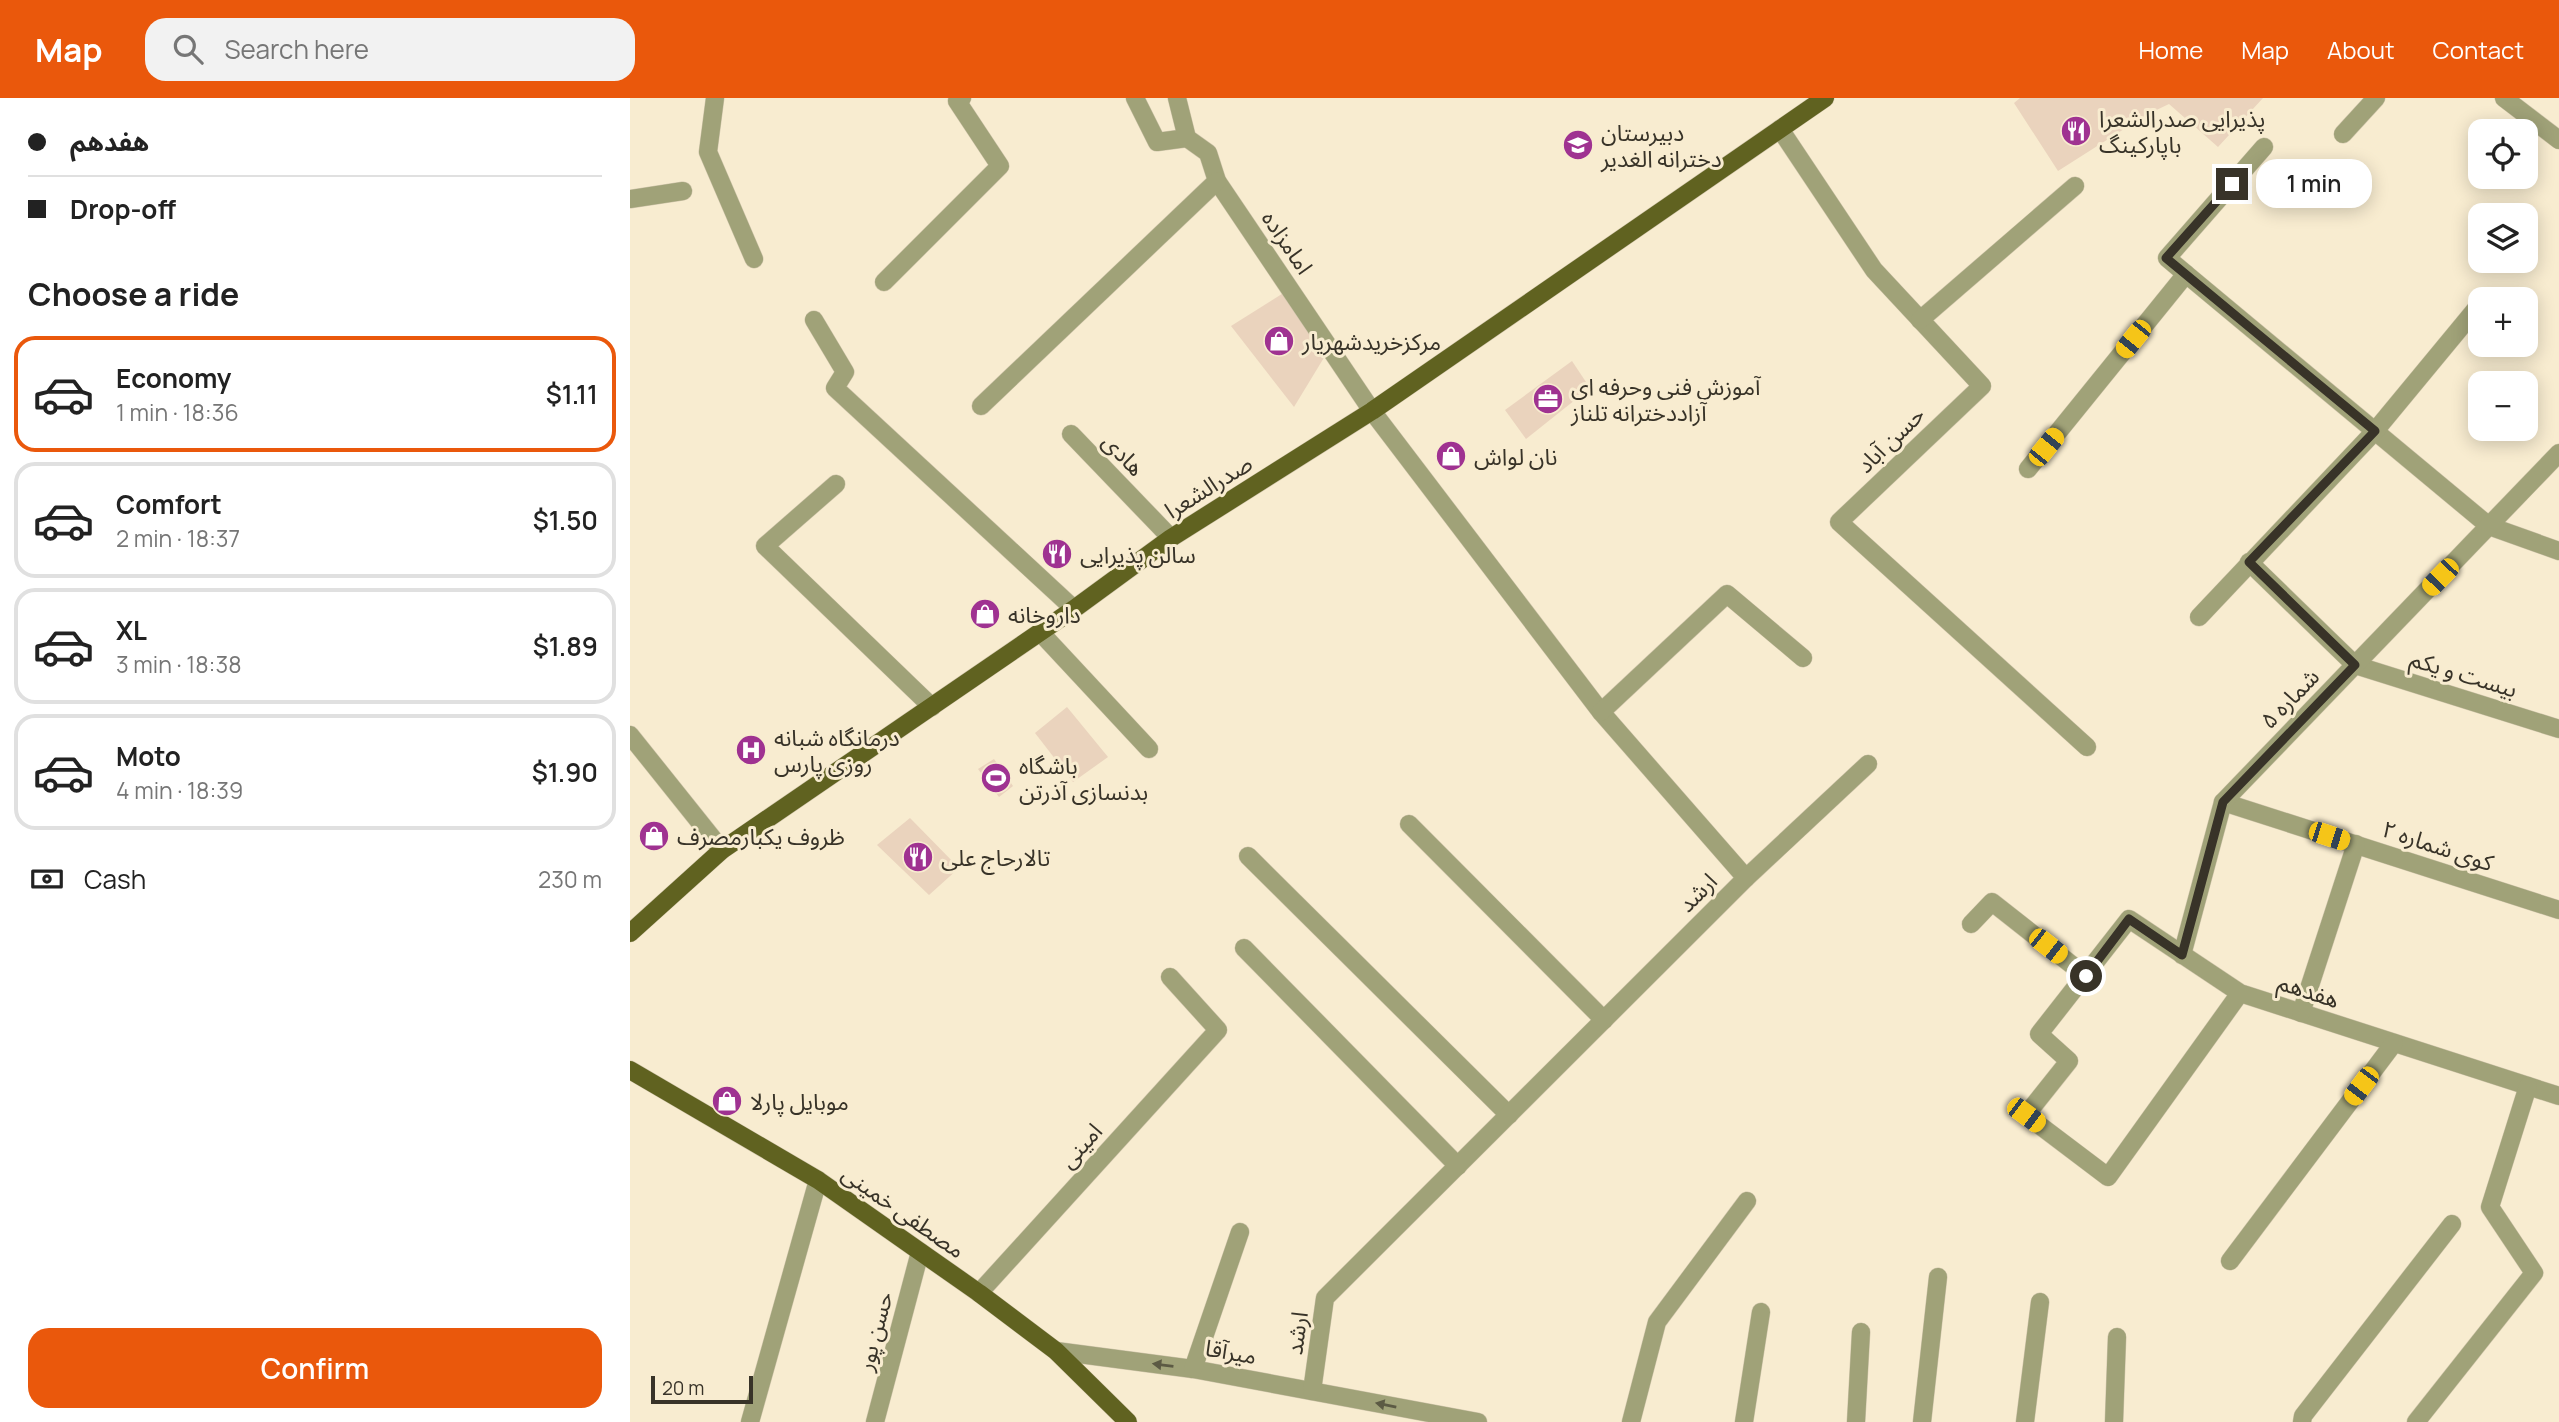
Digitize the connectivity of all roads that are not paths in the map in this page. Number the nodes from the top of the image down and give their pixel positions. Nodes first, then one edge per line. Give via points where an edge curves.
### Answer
1 (715, 98) edge
2 (962, 98) edge
3 (1135, 98) edge
4 (1177, 98) edge
5 (1825, 98) edge
6 (2376, 98) edge
7 (2504, 98) edge
8 (1780, 129) junction
9 (2343, 134) dead end
10 (1187, 138) junction
11 (2559, 140) edge
12 (2264, 147) dead end
13 (1217, 181) junction
14 (2075, 186) dead end
15 (683, 191) dead end
16 (630, 199) edge
17 (754, 258) dead end
18 (2186, 274) junction
19 (884, 282) dead end
20 (2468, 319) edge
21 (814, 320) dead end
22 (1920, 320) junction
23 (981, 406) dead end
24 (1372, 411) junction
25 (2375, 431) junction
26 (1070, 434) dead end
27 (2559, 453) edge
28 (2028, 469) dead end
29 (836, 484) dead end
30 (2489, 526) junction
31 (1171, 538) junction
32 (2559, 551) edge
33 (2249, 562) junction
34 (1074, 608) junction
35 (2199, 617) dead end
36 (1040, 632) junction
37 (1804, 658) dead end
38 (2355, 665) junction
39 (932, 707) junction
40 (1601, 712) junction
41 (2559, 729) edge
42 (630, 735) edge
43 (2087, 747) dead end
44 (1149, 749) dead end
45 (1868, 764) dead end
46 (2223, 802) junction
47 (1409, 824) dead end
48 (2356, 844) junction
49 (722, 850) junction
50 (1248, 856) dead end
51 (1746, 878) junction
52 (2559, 910) edge
53 (1972, 924) dead end
54 (630, 933) edge
55 (1244, 948) dead end
56 (2182, 955) junction
57 (2086, 976) junction
58 (1170, 977) dead end
59 (2240, 993) junction
60 (2301, 1013) junction
61 (1604, 1020) junction
62 (2394, 1043) junction
63 (630, 1070) edge
64 (2528, 1086) junction
65 (2559, 1096) edge
66 (1509, 1115) junction
67 (1458, 1166) junction
68 (818, 1181) junction
69 (1747, 1202) dead end
70 (2452, 1224) dead end
71 (1240, 1232) dead end
72 (920, 1252) junction
73 (2230, 1261) dead end
74 (1938, 1277) dead end
75 (979, 1293) junction
76 (2040, 1302) dead end
77 (1761, 1312) dead end
78 (1861, 1332) dead end
79 (2117, 1337) dead end
80 (1056, 1351) junction
81 (1193, 1369) junction
82 (1312, 1391) junction
83 (750, 1422) edge
84 (875, 1422) edge
85 (1128, 1422) edge
86 (1478, 1422) edge
87 (1631, 1422) edge
88 (1744, 1422) edge
89 (1856, 1422) edge
90 (1922, 1422) edge
91 (2025, 1422) edge
92 (2114, 1422) edge
93 (2302, 1422) edge
94 (2416, 1422) edge

1 - 17 street via 708,152
2 - 19 street via 957,101 1000,166
3 - 10 street via 1157,142
4 - 10 street
5 - 8 main road, صدرالشعرا
6 - 9 street
7 - 11 street
8 - 22 street, حسن آباد via 1874,270
8 - 24 main road, صدرالشعرا
10 - 13 street, امامزاده via 1208,153
12 - 18 street via 2166,258
13 - 23 street
13 - 24 street, امامزاده
14 - 22 street
15 - 16 street
18 - 25 street
18 - 28 street
20 - 25 street
21 - 34 street via 845,372 835,388
22 - 43 street, حسن آباد via 1982,386 1839,522
24 - 31 main road, صدرالشعرا
24 - 40 street, ارشد
25 - 30 street
25 - 33 street
26 - 31 street, هادی
27 - 30 street, شماره ۵
29 - 39 street via 765,546
30 - 32 street
30 - 38 street, شماره ۵
31 - 34 main road, صدرالشعرا
33 - 35 street
33 - 38 street
34 - 36 main road, صدرالشعرا
36 - 39 main road, صدرالشعرا
36 - 44 street
37 - 40 street via 1727,594
38 - 41 street, بیست و یکم
38 - 46 street, شماره ۵
39 - 49 main road, صدرالشعرا
40 - 51 street, ارشد
42 - 49 street
45 - 51 street
46 - 48 street, کوی شماره ۲
46 - 56 street, شماره ۵
47 - 61 street
48 - 52 street, کوی شماره ۲
48 - 60 street
49 - 54 main road, صدرالشعرا
50 - 66 street
51 - 61 street, ارشد
53 - 57 street via 1992,902
55 - 67 street
56 - 57 street, هفدهم via 2129,919
56 - 59 street, هفدهم
57 - 59 street via 2039,1034 2069,1061 2026,1115 2108,1177
58 - 75 street, امینی via 1218,1030
59 - 60 street, هفدهم
60 - 62 street, هفدهم
61 - 66 street, ارشد
62 - 64 street, هفدهم
62 - 73 street
63 - 68 main road, مصطفی خمینی
64 - 65 street, هفدهم
64 - 94 street via 2490,1207 2534,1273
66 - 67 street, ارشد
67 - 82 street, ارشد via 1325,1298
68 - 72 main road, مصطفی خمینی
68 - 83 street
69 - 87 street via 1657,1322
70 - 93 street
71 - 81 street
72 - 75 main road, مصطفی خمینی
72 - 84 street, حسن پور
74 - 90 street
75 - 80 main road, مصطفی خمینی
76 - 91 street
77 - 88 street
78 - 89 street
79 - 92 street
81 -> 80 street, میرآقا
80 - 85 main road, مصطفی خمینی
81 - 82 street, میرآقا
86 -> 82 street, میرآقا

